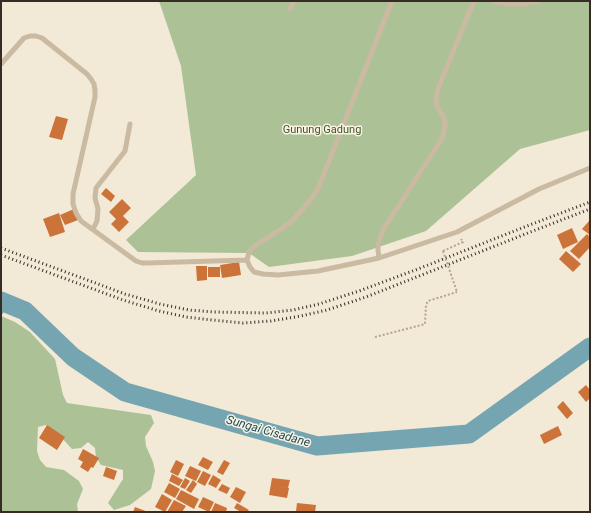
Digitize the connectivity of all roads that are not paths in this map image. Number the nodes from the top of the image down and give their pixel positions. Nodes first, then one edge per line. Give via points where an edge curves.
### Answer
1 (294, 1) edge
2 (392, 1) edge
3 (474, 1) edge
4 (493, 1) edge
5 (539, 1) edge
6 (290, 9) dead end
7 (1, 64) edge
8 (130, 124) dead end
9 (590, 168) edge
10 (93, 229) junction
11 (379, 258) junction
12 (247, 260) junction

1 - 6 lane
2 - 12 lane via 318,188 292,221 252,248
3 - 11 lane via 437,94 437,106 445,124 443,136 383,230 378,244
4 - 5 lane via 507,4
7 - 10 lane via 24,38 36,36 42,38 91,78 95,97 73,194 73,204 81,221
8 - 10 lane via 125,150 96,188 98,221
9 - 11 lane via 540,189 457,232
10 - 12 lane via 142,263
11 - 12 lane via 318,271 278,275 254,272

